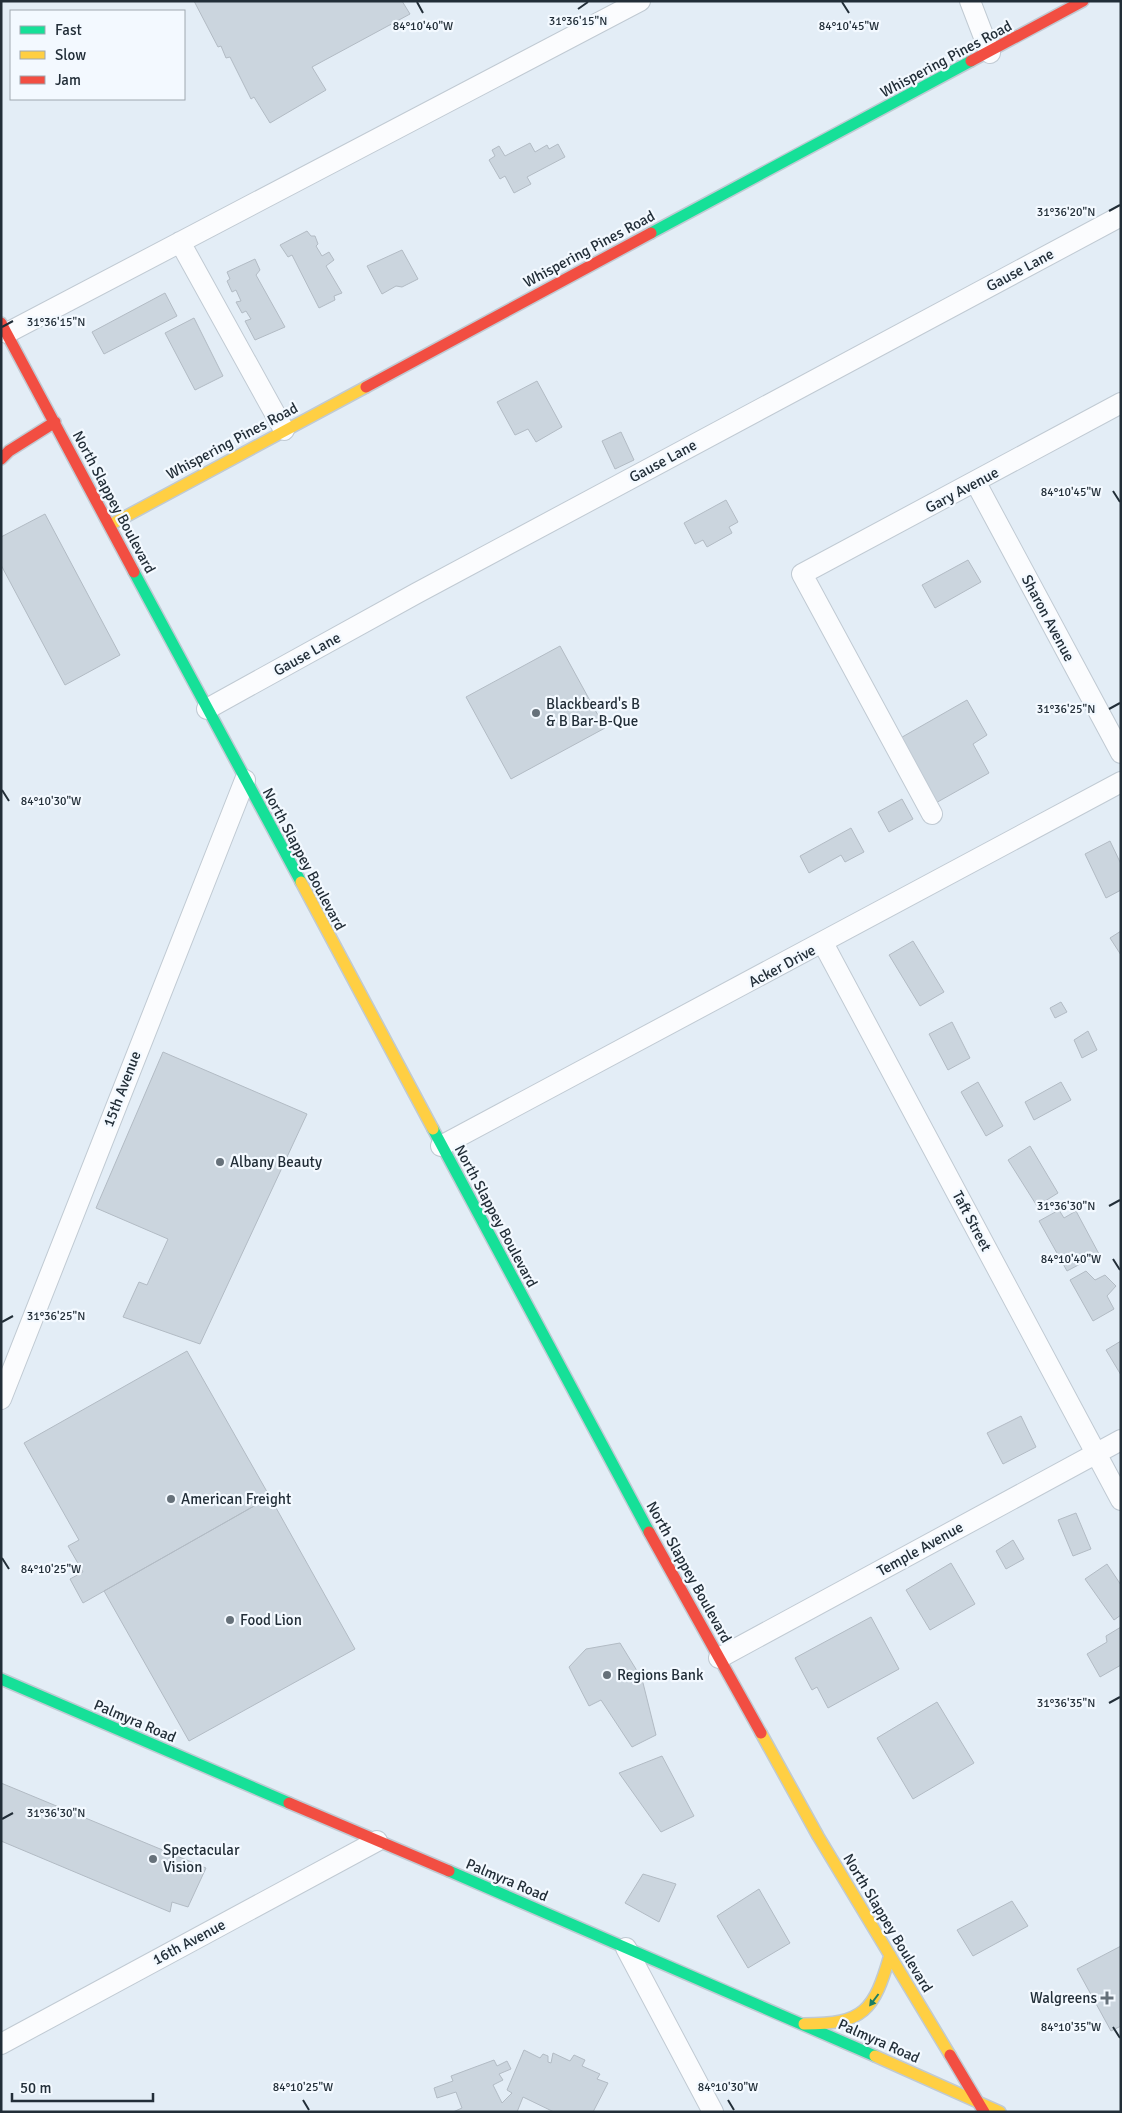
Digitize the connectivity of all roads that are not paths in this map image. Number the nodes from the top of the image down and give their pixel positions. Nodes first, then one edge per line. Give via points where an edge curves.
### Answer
1 (640, 1) edge
2 (970, 1) edge
3 (1083, 1) edge
4 (990, 53) junction
5 (1121, 216) edge
6 (180, 242) junction
7 (4, 328) edge
8 (1121, 403) edge
9 (55, 422) junction
10 (284, 430) junction
11 (1, 460) edge
12 (976, 483) junction
13 (110, 525) junction
14 (206, 709) junction
15 (1121, 753) edge
16 (245, 780) junction
17 (1121, 782) edge
18 (932, 814) dead end
19 (823, 944) junction
20 (441, 1146) junction
21 (1, 1399) edge
22 (1121, 1440) edge
23 (1097, 1453) junction
24 (1121, 1500) edge
25 (719, 1658) junction
26 (1, 1679) edge
27 (378, 1841) junction
28 (626, 1948) junction
29 (890, 1955) junction
30 (804, 2024) junction
31 (1, 2044) edge
32 (981, 2107) edge
33 (706, 2110) edge
34 (1000, 2112) edge

1 - 6 street
2 - 4 street
3 - 4 main road, Whispering Pines Road
4 - 10 main road, Whispering Pines Road
5 - 14 street, Gause Lane
6 - 7 street
6 - 10 street
7 - 9 main road, North Slappey Boulevard
8 - 12 street, Gary Avenue
9 - 11 main road via 9,451
9 - 13 main road, North Slappey Boulevard
10 - 13 main road, Whispering Pines Road
12 - 15 street, Sharon Avenue
12 - 18 street, Gary Avenue via 802,574
13 - 14 main road, North Slappey Boulevard
14 - 16 main road, North Slappey Boulevard
16 - 20 main road, North Slappey Boulevard
16 - 21 street, 15th Avenue
17 - 19 street, Acker Drive
19 - 20 street, Acker Drive
19 - 23 street, Taft Street
20 - 25 main road, North Slappey Boulevard
22 - 23 street, Temple Avenue
23 - 24 street, Taft Street
23 - 25 street, Temple Avenue
25 - 29 main road, North Slappey Boulevard via 818,1836
26 - 27 main road, Palmyra Road
27 - 28 main road, Palmyra Road
27 - 31 street, 16th Avenue
28 - 30 main road, Palmyra Road
28 - 33 street
29 -> 30 main road via 882,1988 856,2018 828,2025
29 - 32 main road, North Slappey Boulevard
30 - 32 main road, Palmyra Road
32 - 34 main road, Palmyra Road

